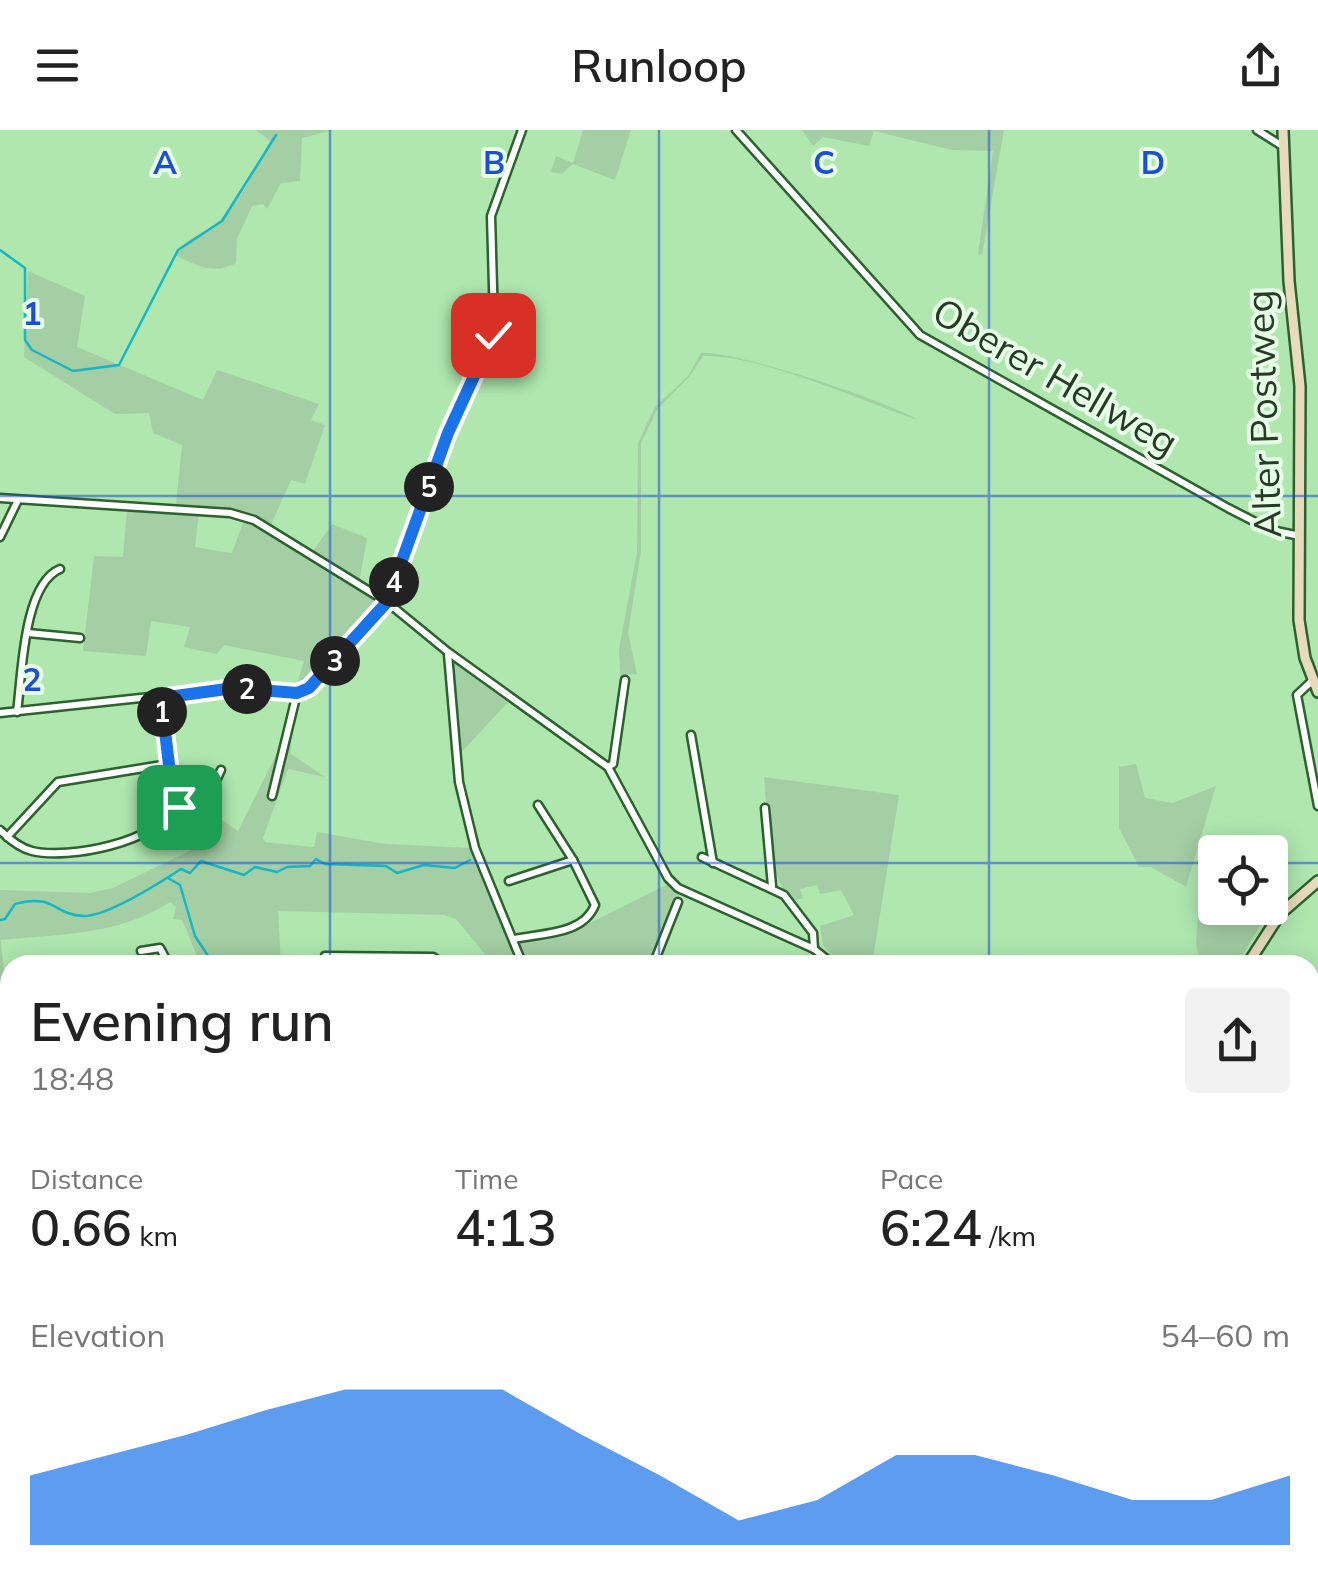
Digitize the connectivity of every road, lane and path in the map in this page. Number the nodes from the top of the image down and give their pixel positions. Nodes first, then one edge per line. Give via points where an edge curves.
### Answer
1 (522, 130) edge
2 (736, 130) edge
3 (1257, 130) edge
4 (1283, 130) edge
5 (1284, 147) junction
6 (0, 498) edge
7 (18, 500) junction
8 (1300, 536) junction
9 (0, 537) edge
10 (60, 569) dead end
11 (387, 602) junction
12 (28, 633) junction
13 (80, 638) dead end
14 (448, 652) junction
15 (625, 680) dead end
16 (1312, 680) junction
17 (1318, 692) edge
18 (297, 693) junction
19 (161, 698) junction
20 (17, 712) junction
21 (0, 713) edge
22 (691, 736) dead end
23 (168, 764) junction
24 (608, 766) junction
25 (221, 770) dead end
26 (272, 796) dead end
27 (538, 805) dead end
28 (174, 806) junction
29 (1318, 806) edge
30 (765, 808) dead end
31 (0, 830) edge
32 (7, 837) junction
33 (702, 857) dead end
34 (573, 860) junction
35 (713, 864) junction
36 (509, 881) dead end
37 (1318, 882) edge
38 (772, 886) junction
39 (678, 902) dead end
40 (514, 939) junction
41 (814, 949) junction
42 (141, 951) dead end
43 (164, 955) edge
44 (520, 955) edge
45 (657, 955) edge
46 (822, 955) edge
47 (1253, 955) edge

1 - 11 street via 491,216 493,335 448,433
2 - 8 street, Oberer Hellweg via 920,335 1228,508
3 - 5 street
4 - 5 street, Alter Postweg
5 - 8 street, Alter Postweg via 1300,386
6 - 7 street
7 - 9 street
7 - 11 street via 230,513 254,520
8 - 16 street, Alter Postweg via 1299,620
10 - 12 street via 32,605
11 - 14 street
11 - 18 street via 317,680
12 - 13 street
12 - 20 street
14 - 24 street
14 - 40 street via 459,782 476,848
15 - 24 street
16 - 17 street, Alter Postweg
16 - 29 street via 1297,696
18 - 19 street via 234,688
18 - 26 street
19 - 20 street
19 - 23 street
20 - 21 street
22 - 35 street
23 - 28 street
23 - 32 street via 58,782
24 - 41 street via 678,888
25 - 28 street via 206,802
27 - 34 street
28 - 32 street via 162,823 119,846 38,853
30 - 38 street
31 - 32 street
33 - 35 street
34 - 36 street
34 - 40 street via 594,905 589,919
35 - 38 street
37 - 47 street via 1272,924
38 - 41 street via 813,933
39 - 45 street
40 - 44 street
41 - 46 street
42 - 43 street via 160,948

